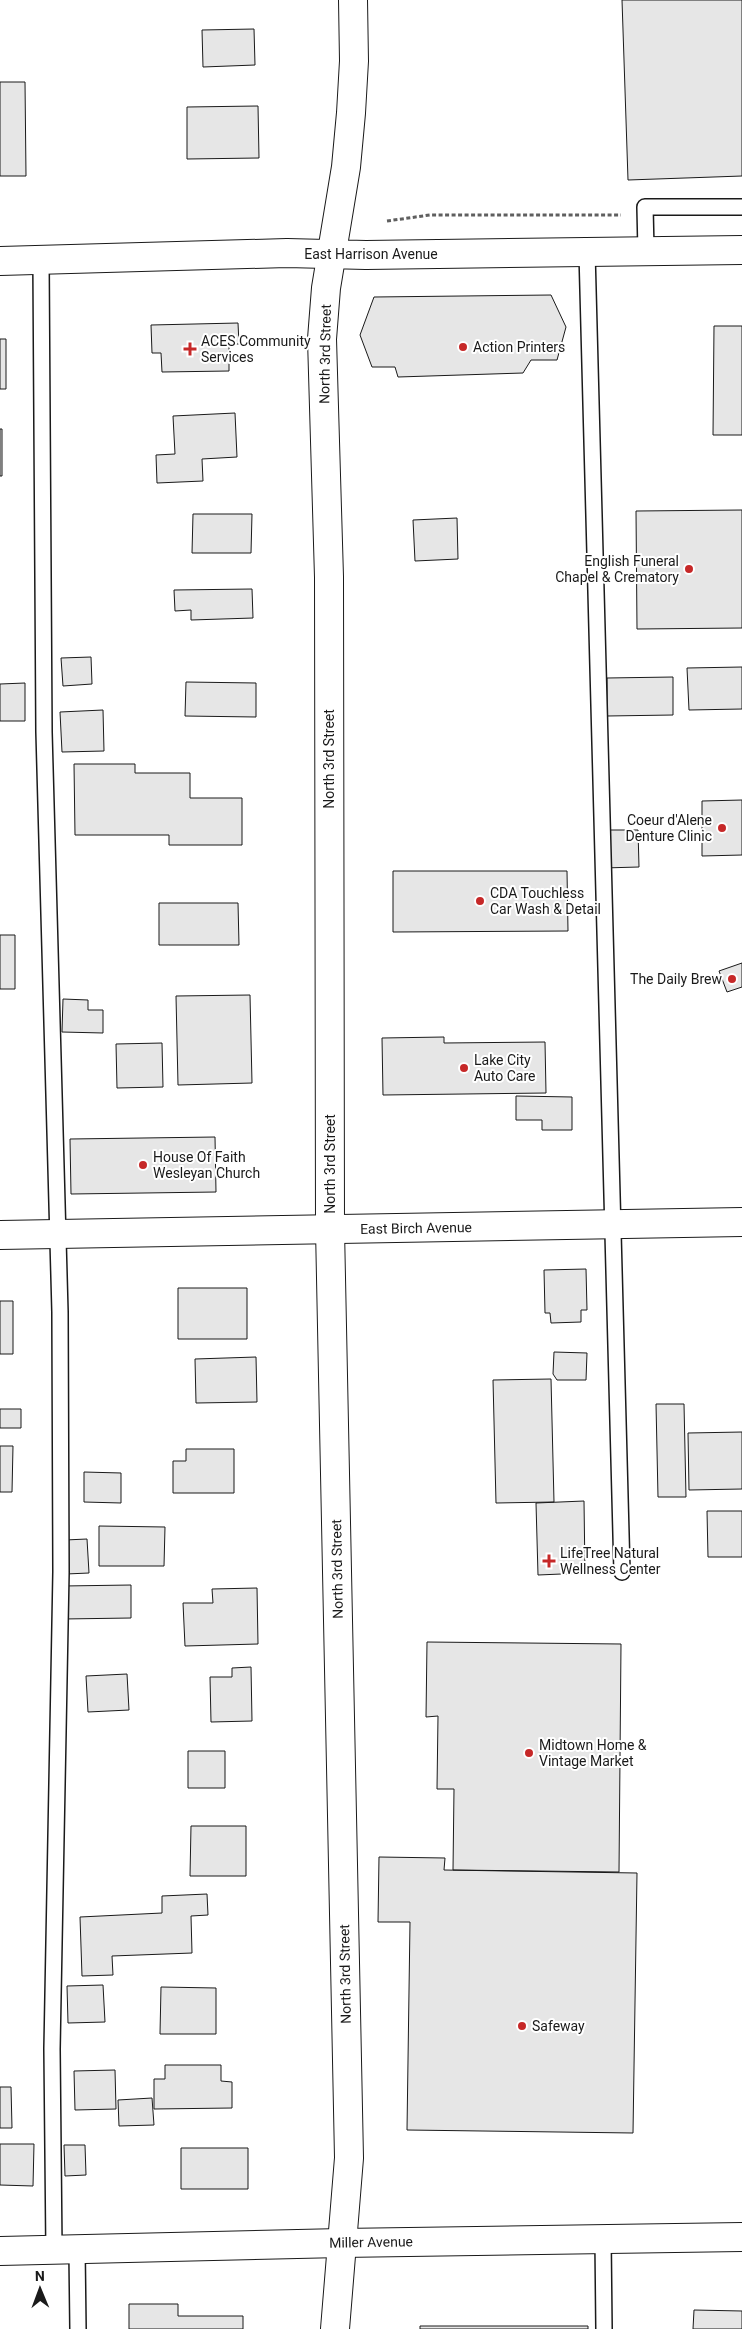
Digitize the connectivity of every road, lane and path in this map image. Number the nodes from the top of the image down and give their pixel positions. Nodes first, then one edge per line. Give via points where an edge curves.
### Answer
1 (353, 0) edge
2 (742, 207) edge
3 (646, 218) junction
4 (387, 221) dead end
5 (742, 250) edge
6 (646, 251) junction
7 (587, 252) junction
8 (332, 254) junction
9 (0, 261) edge
10 (41, 261) junction
11 (742, 1222) edge
12 (612, 1225) junction
13 (330, 1229) junction
14 (58, 1234) junction
15 (0, 1235) edge
16 (622, 1572) dead end
17 (742, 2237) edge
18 (603, 2238) junction
19 (341, 2243) junction
20 (65, 2250) junction
21 (0, 2252) edge
22 (78, 2329) edge
23 (335, 2329) edge
24 (604, 2329) edge

1 - 8 main road, North 3rd Street via 351,112
2 - 3 lane via 645,207
3 - 4 path via 618,215 430,215
3 - 6 lane
5 - 6 main road, East Harrison Avenue
6 - 7 main road, East Harrison Avenue
7 - 8 main road, East Harrison Avenue
7 - 12 lane
8 - 10 main road, East Harrison Avenue
8 - 13 main road, North 3rd Street via 322,339 328,577
9 - 10 main road, East Harrison Avenue
10 - 14 lane via 44,732
11 - 12 main road, East Birch Avenue
12 - 13 main road, East Birch Avenue
12 - 16 lane
13 - 14 main road, East Birch Avenue
13 - 19 main road, North 3rd Street via 349,2158
14 - 15 main road, East Birch Avenue
14 - 20 lane via 61,1572 52,2049
17 - 18 main road, Miller Avenue
18 - 19 main road, Miller Avenue
18 - 24 lane
19 - 20 main road, Miller Avenue
19 - 23 main road, North 3rd Street
20 - 21 main road, Miller Avenue
20 - 22 lane

